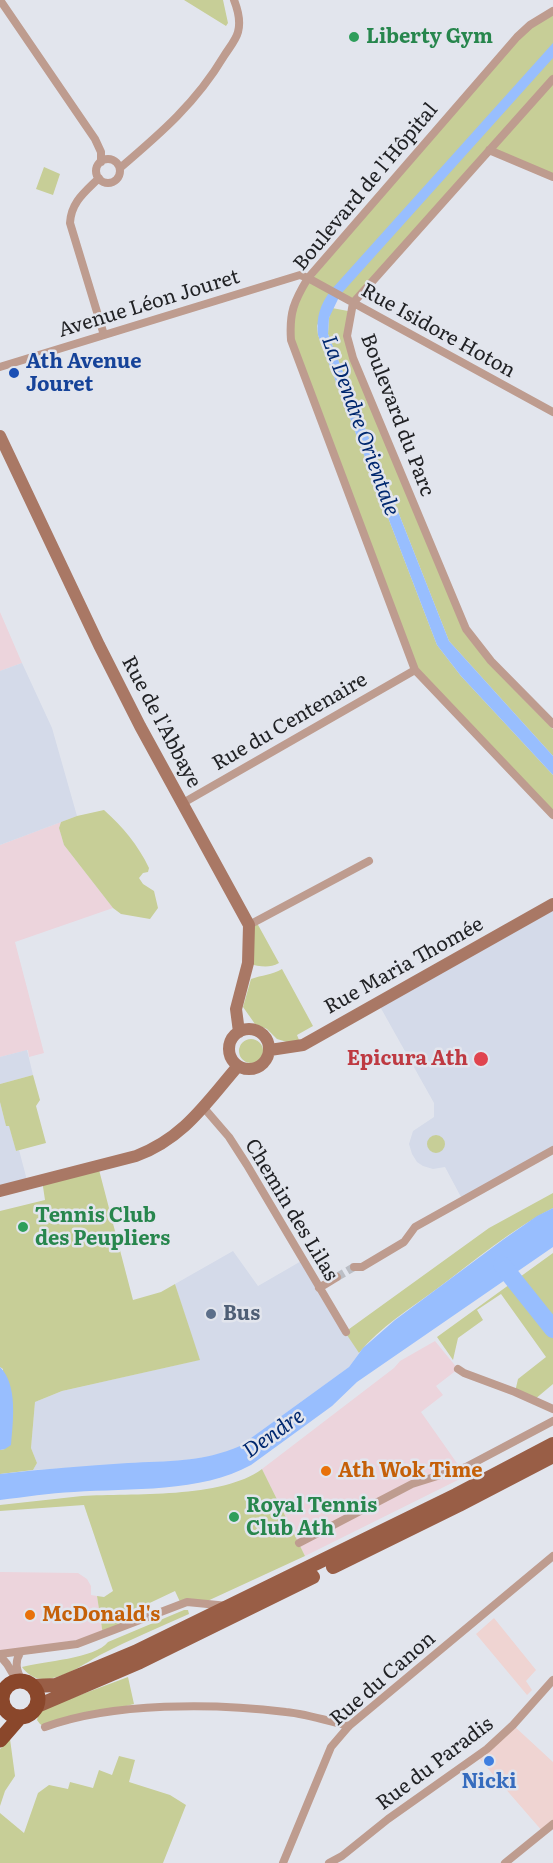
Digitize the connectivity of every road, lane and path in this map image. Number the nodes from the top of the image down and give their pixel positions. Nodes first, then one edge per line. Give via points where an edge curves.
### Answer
1 (234, 0) edge
2 (1, 2) edge
3 (553, 11) edge
4 (553, 79) edge
5 (489, 150) junction
6 (102, 162) junction
7 (120, 168) junction
8 (553, 177) edge
9 (99, 178) junction
10 (308, 278) junction
11 (353, 303) junction
12 (104, 334) junction
13 (0, 367) edge
14 (553, 412) edge
15 (0, 436) edge
16 (415, 670) junction
17 (553, 724) edge
18 (183, 803) junction
19 (553, 815) edge
20 (369, 861) dead end
21 (553, 904) edge
22 (249, 925) junction
23 (238, 1032) junction
24 (270, 1050) junction
25 (238, 1066) junction
26 (204, 1108) junction
27 (553, 1150) edge
28 (0, 1191) edge
29 (354, 1267) tunnel mouth
30 (337, 1277) tunnel mouth
31 (319, 1288) junction
32 (346, 1332) dead end
33 (458, 1369) dead end
34 (553, 1409) edge
35 (553, 1421) edge
36 (553, 1443) edge
37 (553, 1456) edge
38 (299, 1543) dead end
39 (553, 1556) edge
40 (232, 1606) junction
41 (20, 1653) junction
42 (0, 1655) edge
43 (553, 1680) edge
44 (12, 1688) edge
45 (37, 1706) junction
46 (10, 1716) edge
47 (349, 1726) junction
48 (45, 1727) dead end
49 (0, 1740) edge
50 (553, 1824) edge
51 (283, 1863) edge
52 (329, 1863) edge
53 (505, 1863) edge

1 - 7 street via 238,33 218,67 180,115
2 - 6 street via 95,139
3 - 10 street, Boulevard de l'Hôpital via 517,37
4 - 5 street
5 - 8 street
5 - 11 street
6 - 7 street via 112,160
6 - 9 street via 97,171
7 - 9 street via 120,175 112,182
9 - 12 street via 74,205 70,223
10 - 11 street, Rue Isidore Hoton
10 - 12 street, Avenue Léon Jouret via 300,275
10 - 16 street, Boulevard de l'Hôpital via 289,321 291,340
11 - 14 street, Rue Isidore Hoton
11 - 17 street, Boulevard du Parc via 347,336 353,358 453,604 466,629 491,661
12 - 13 street, Avenue Léon Jouret
15 - 18 street, Rue de l'Abbaye via 99,645
16 - 18 street, Rue du Centenaire
16 - 19 street, Boulevard de l'Hôpital
18 - 22 street, Rue de l'Abbaye
20 - 22 street
21 - 24 street, Rue Maria Thomée via 303,1045
22 - 23 street, Rue de l'Abbaye via 248,964 236,1010
23 - 24 street via 257,1030 267,1038
23 - 25 street via 229,1049
24 - 25 street via 259,1066
25 - 26 street
26 - 28 street via 170,1140 151,1151
26 - 31 street, Chemin des Lilas via 247,1165
27 - 29 street via 415,1227 404,1242 362,1267
30 - 31 street
31 - 32 street, Chemin des Lilas
33 - 34 street
35 - 38 street via 466,1467 412,1484
36 - 40 main road
37 - 45 main road via 238,1615
39 - 47 street, Rue du Canon
40 - 41 street via 187,1602 71,1646
40 - 44 main road via 56,1685
41 - 42 street
41 - 44 street
42 - 44 street via 7,1664
43 - 52 street, Rue du Paradis via 487,1749
44 - 45 highway via 38,1695
44 - 46 highway via 4,1706
45 - 46 highway via 33,1712
46 - 49 highway
47 - 48 street via 288,1712 198,1706 109,1711
47 - 51 street, Rue du Canon via 331,1747
50 - 53 street

